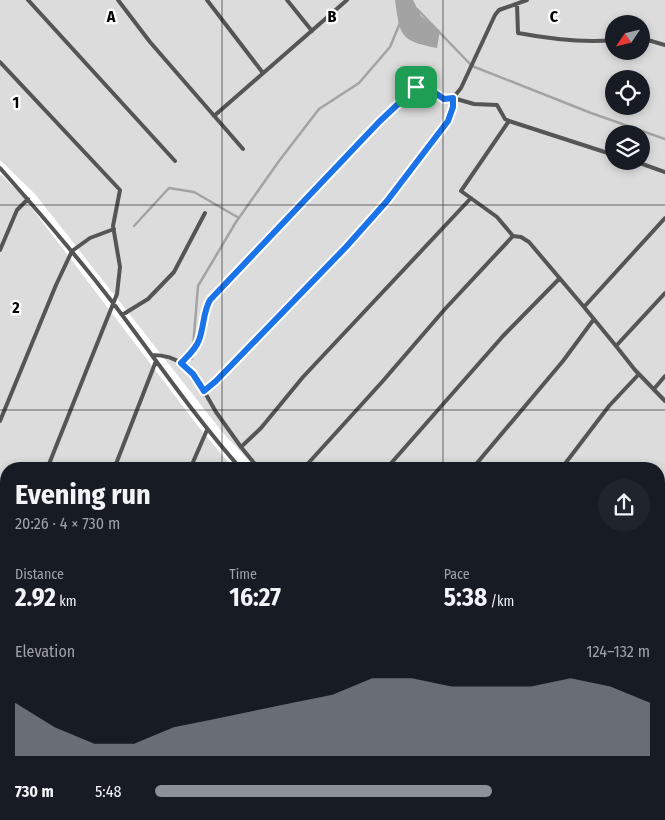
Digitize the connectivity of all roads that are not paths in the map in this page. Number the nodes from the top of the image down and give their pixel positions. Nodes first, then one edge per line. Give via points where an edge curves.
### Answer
1 (28, 0) edge
2 (118, 0) edge
3 (207, 0) edge
4 (287, 0) edge
5 (347, 0) edge
6 (527, 0) edge
7 (517, 4) junction
8 (312, 31) junction
9 (605, 41) edge
10 (650, 41) edge
11 (665, 45) edge
12 (0, 62) edge
13 (263, 74) junction
14 (453, 98) junction
15 (214, 116) junction
16 (509, 121) junction
17 (243, 149) dead end
18 (605, 152) edge
19 (175, 161) dead end
20 (650, 167) edge
21 (0, 168) edge
22 (665, 172) edge
23 (471, 198) junction
24 (28, 199) junction
25 (205, 213) dead end
26 (665, 218) edge
27 (114, 229) junction
28 (513, 236) junction
29 (0, 250) edge
30 (72, 251) junction
31 (559, 278) junction
32 (665, 293) edge
33 (114, 304) junction
34 (584, 307) junction
35 (122, 315) junction
36 (594, 319) junction
37 (616, 346) junction
38 (152, 355) junction
39 (156, 361) junction
40 (181, 363) junction
41 (638, 374) junction
42 (665, 376) edge
43 (654, 389) junction
44 (204, 391) junction
45 (665, 401) edge
46 (0, 421) edge
47 (207, 430) junction
48 (242, 447) junction
49 (50, 462) edge
50 (117, 462) edge
51 (193, 462) edge
52 (236, 462) edge
53 (254, 462) edge
54 (309, 462) edge
55 (392, 462) edge
56 (478, 462) edge
57 (567, 462) edge

1 - 19 lane
2 - 15 lane
3 - 13 lane
4 - 8 lane
5 - 8 lane
6 - 7 lane
7 - 9 lane via 518,33 556,40
7 - 14 lane via 499,10 495,15 461,88
8 - 13 lane
10 - 11 lane
12 - 27 lane via 120,190
13 - 15 lane
14 - 16 lane via 497,106
14 - 40 lane via 444,99 422,84 379,122 210,300 200,340
14 - 44 lane via 448,121 370,221
15 - 17 lane
16 - 18 lane
16 - 23 lane via 461,191
20 - 22 lane
21 - 24 lane
23 - 28 lane via 497,217
23 - 48 lane
24 - 29 lane via 17,210
24 - 30 lane
25 - 35 lane via 174,272 148,299
26 - 34 lane
27 - 30 lane via 90,238
27 - 33 lane via 120,267
28 - 31 lane via 529,242
28 - 54 lane
30 - 33 lane
30 - 46 lane
31 - 34 lane
31 - 55 lane via 503,336
32 - 37 lane
33 - 35 lane
33 - 49 lane
34 - 36 lane
35 - 38 lane
36 - 37 lane
36 - 56 lane
37 - 41 lane
38 - 39 lane
38 - 40 lane via 174,357
39 - 47 lane
39 - 50 lane
40 - 44 lane
41 - 43 lane
41 - 57 lane via 609,406
42 - 43 lane
43 - 45 lane
44 - 48 lane
47 - 51 lane
47 - 52 lane
48 - 53 lane

